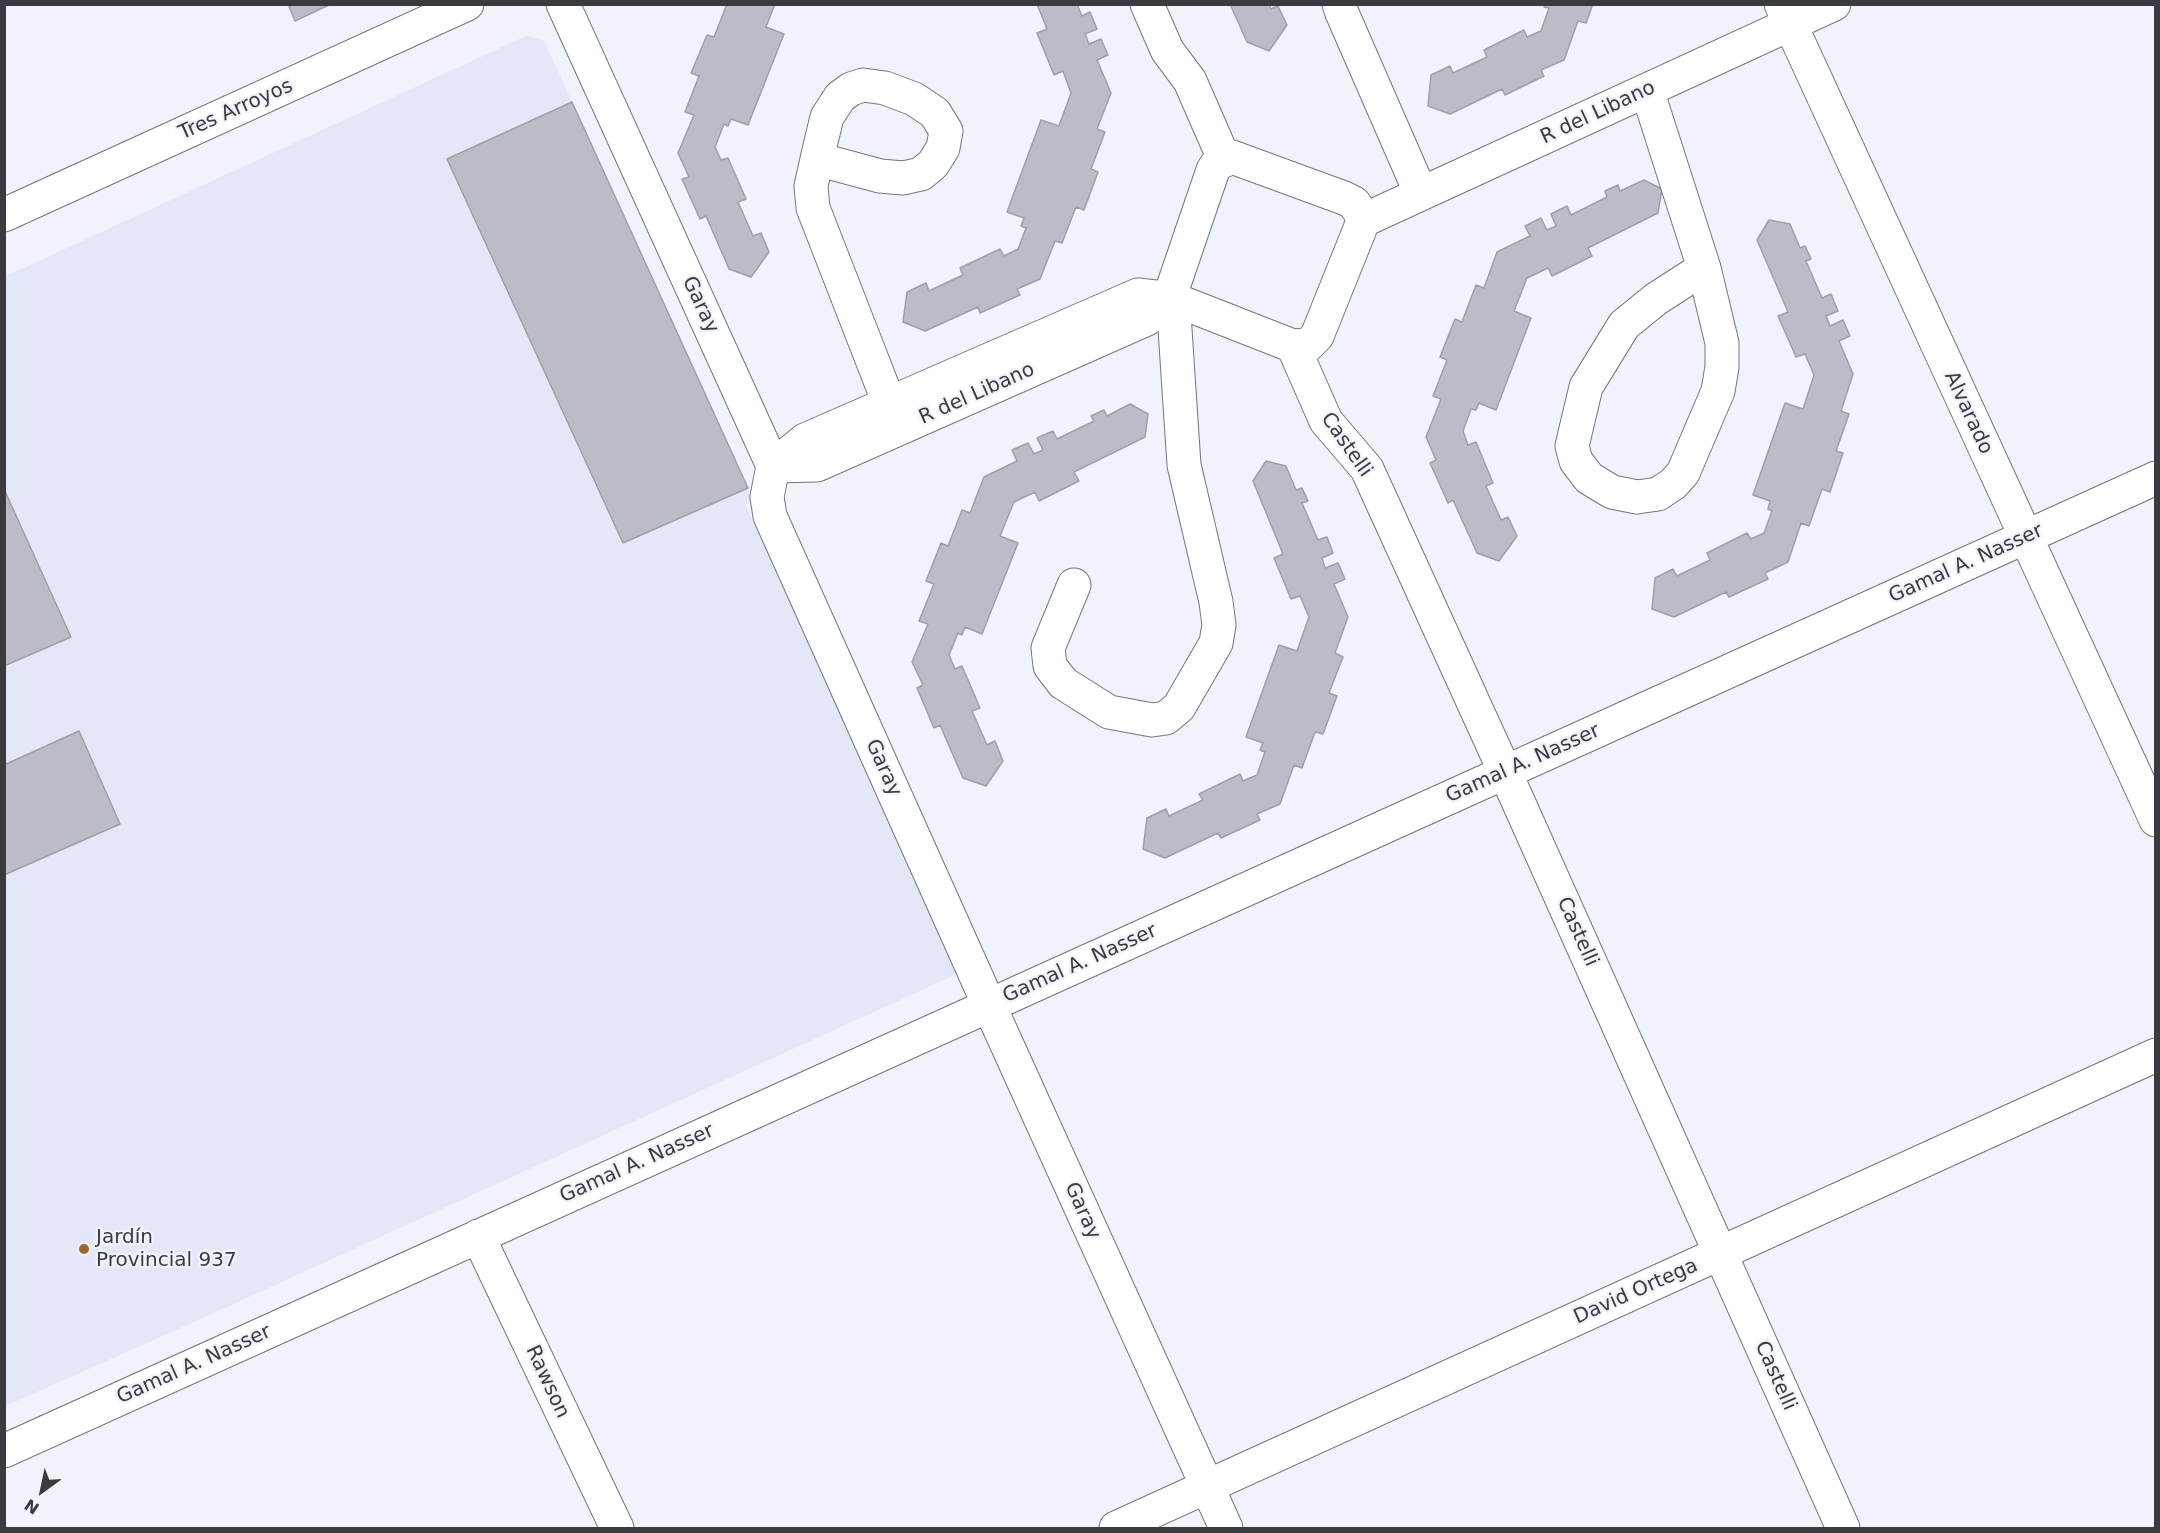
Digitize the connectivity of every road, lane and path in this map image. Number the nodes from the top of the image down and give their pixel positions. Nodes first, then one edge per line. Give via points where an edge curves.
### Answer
1 (467, 4) edge
2 (563, 4) edge
3 (1147, 4) edge
4 (1340, 4) edge
5 (1834, 4) edge
6 (1785, 15) edge
7 (1647, 90) junction
8 (817, 159) dead end
9 (1224, 159) junction
10 (1421, 194) junction
11 (8, 203) edge
12 (1362, 221) junction
13 (1704, 268) junction
14 (1173, 299) junction
15 (1293, 345) junction
16 (888, 419) junction
17 (773, 466) junction
18 (2156, 478) edge
19 (2025, 537) junction
20 (1074, 585) dead end
21 (1505, 772) junction
22 (2156, 820) edge
23 (989, 1005) junction
24 (2156, 1055) edge
25 (478, 1236) junction
26 (1720, 1254) junction
27 (4, 1450) edge
28 (1207, 1487) junction
29 (616, 1528) edge
30 (1116, 1528) edge
31 (1226, 1528) edge
32 (1843, 1528) edge

1 - 11 street, Tres Arroyos
2 - 17 street, Garay
3 - 9 street via 1167,50 1190,81
4 - 10 street
5 - 6 street, R del Libano
6 - 7 street, R del Libano
6 - 19 street, Alvarado
7 - 10 street, R del Libano
7 - 13 street
8 - 16 street via 811,186 813,208
9 - 12 street via 1241,159 1344,198 1354,203
9 - 14 street via 1213,170 1171,289
10 - 12 street, R del Libano
12 - 15 street via 1317,336 1308,345
13 - 13 street via 1722,343 1718,391 1683,473 1673,484 1658,494 1637,497 1612,492 1589,478 1576,461 1572,446 1586,387 1624,325 1656,298
14 - 15 street
14 - 16 street, R del Libano via 1147,319
14 - 20 street via 1184,465 1219,625 1216,643 1179,707 1166,718 1152,720 1109,712 1063,683 1050,666 1048,648
15 - 21 street, Castelli via 1326,421 1367,469
16 - 17 street, R del Libano via 817,465
17 - 23 street, Garay via 767,497 770,516
18 - 19 street, Gamal A. Nasser
19 - 21 street, Gamal A. Nasser
19 - 22 street, Alvarado
21 - 23 street, Gamal A. Nasser
21 - 26 street, Castelli
23 - 25 street, Gamal A. Nasser
23 - 28 street, Garay
24 - 26 street, David Ortega
25 - 27 street, Gamal A. Nasser
25 - 29 street, Rawson
26 - 28 street, David Ortega
26 - 32 street, Castelli
28 - 30 street, David Ortega
28 - 31 street, Garay

